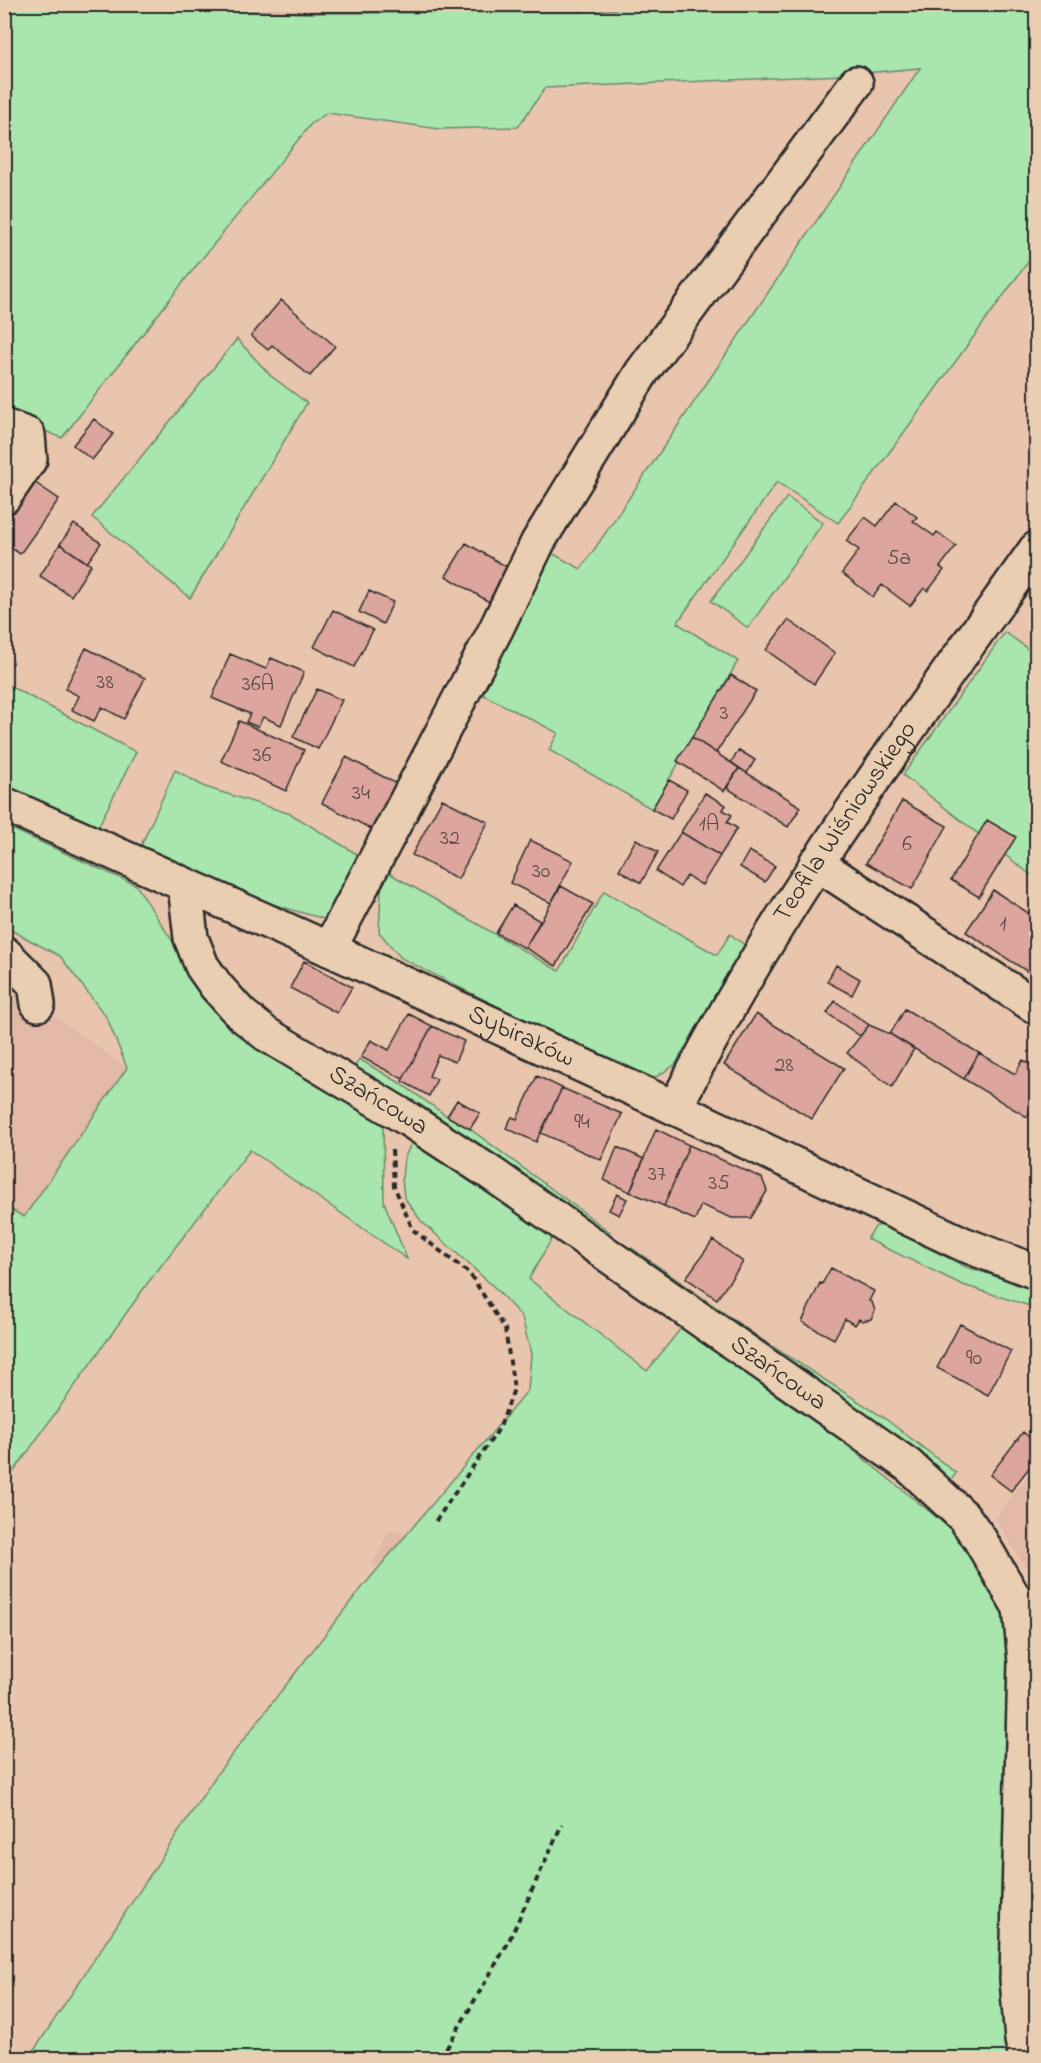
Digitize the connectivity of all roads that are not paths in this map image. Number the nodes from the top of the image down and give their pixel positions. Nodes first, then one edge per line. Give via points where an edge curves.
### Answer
1 (856, 83) dead end
2 (4, 426) edge
3 (4, 497) edge
4 (1036, 549) edge
5 (4, 804) edge
6 (816, 863) junction
7 (185, 885) junction
8 (329, 949) junction
9 (4, 953) edge
10 (38, 1004) dead end
11 (1036, 1007) edge
12 (675, 1108) junction
13 (1036, 1272) edge
14 (1026, 2058) edge

1 - 8 street via 642,372 538,542
2 - 3 street via 28,435 30,459
4 - 6 street, Teofila Wiśniowskiego
5 - 7 street, Sybiraków
6 - 11 street
6 - 12 street, Teofila Wiśniowskiego via 702,1053
7 - 8 street, Sybiraków
7 - 14 street, Szańcowa via 191,938 202,966 241,1014 266,1034 502,1181 908,1465 964,1517 1020,1608 1025,1662 1017,1979
8 - 12 street, Sybiraków
9 - 10 street via 35,984
12 - 13 street, Sybiraków via 963,1245

